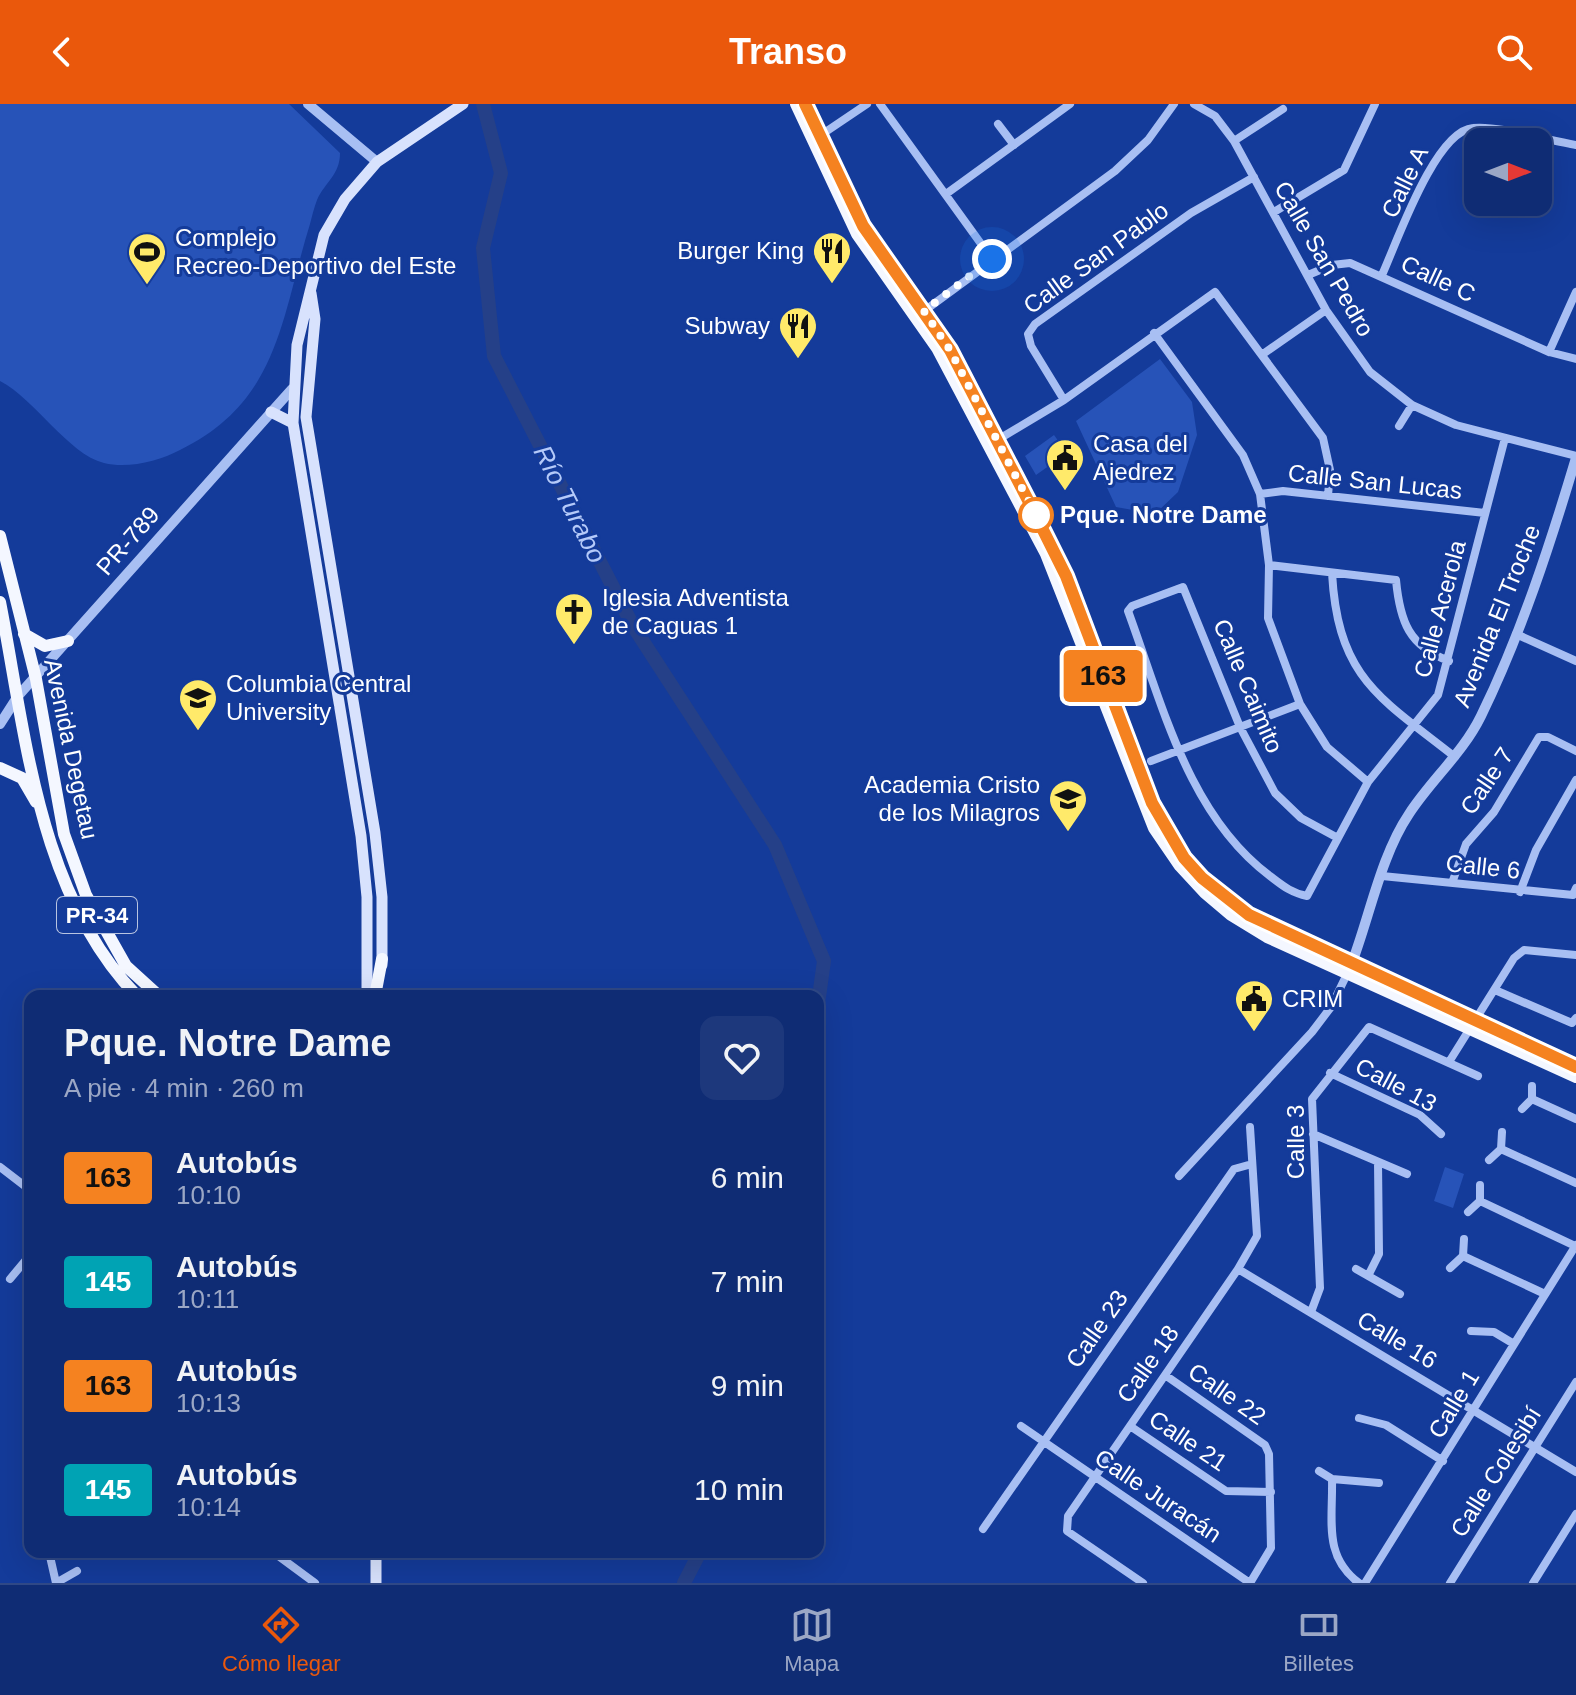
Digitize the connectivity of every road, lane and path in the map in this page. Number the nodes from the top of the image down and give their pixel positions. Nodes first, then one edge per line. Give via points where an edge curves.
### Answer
1 (308, 104) edge
2 (463, 104) edge
3 (796, 104) edge
4 (805, 104) edge
5 (867, 104) edge
6 (880, 104) edge
7 (1070, 104) edge
8 (1174, 104) edge
9 (1194, 104) edge
10 (1375, 104) edge
11 (1283, 109) dead end
12 (998, 124) dead end
13 (816, 138) junction
14 (1234, 141) junction
15 (1014, 145) junction
16 (1576, 145) edge
17 (377, 162) junction
18 (1254, 177) junction
19 (946, 194) junction
20 (1274, 212) junction
21 (992, 259) junction
22 (1308, 275) junction
23 (1382, 275) junction
24 (311, 292) junction
25 (1576, 292) edge
26 (1326, 310) junction
27 (920, 314) junction
28 (1154, 333) junction
29 (313, 336) junction
30 (1549, 352) junction
31 (1263, 354) junction
32 (1576, 359) edge
33 (292, 389) junction
34 (1064, 400) junction
35 (1412, 405) junction
36 (271, 412) junction
37 (293, 423) junction
38 (1399, 426) dead end
39 (1505, 438) junction
40 (993, 442) junction
41 (1576, 457) edge
42 (1260, 494) junction
43 (319, 496) junction
44 (1328, 496) junction
45 (1485, 513) junction
46 (0, 536) edge
47 (1269, 565) junction
48 (1332, 573) junction
49 (0, 602) edge
50 (338, 609) junction
51 (324, 611) junction
52 (23, 634) junction
53 (1516, 634) junction
54 (68, 641) junction
55 (1449, 661) junction
56 (1576, 661) edge
57 (36, 679) junction
58 (18, 696) junction
59 (1300, 704) junction
60 (0, 724) edge
61 (1415, 726) junction
62 (1240, 727) junction
63 (1180, 750) junction
64 (1576, 751) edge
65 (1455, 757) junction
66 (1151, 761) dead end
67 (0, 768) edge
68 (1576, 780) edge
69 (1368, 782) junction
70 (46, 823) junction
71 (1336, 837) junction
72 (1382, 876) junction
73 (1452, 883) junction
74 (1576, 888) edge
75 (1520, 892) junction
76 (1576, 955) edge
77 (382, 959) junction
78 (1350, 969) junction
79 (131, 990) edge
80 (152, 990) edge
81 (367, 990) edge
82 (376, 990) edge
83 (382, 990) edge
84 (1495, 990) junction
85 (1576, 1018) edge
86 (1473, 1024) junction
87 (1449, 1062) junction
88 (1576, 1067) edge
89 (1330, 1073) junction
90 (1478, 1076) dead end
91 (1576, 1077) edge
92 (1532, 1086) dead end
93 (1532, 1099) junction
94 (1522, 1109) dead end
95 (1576, 1119) edge
96 (1250, 1127) dead end
97 (1502, 1132) dead end
98 (1313, 1134) junction
99 (1441, 1134) dead end
100 (1501, 1149) junction
101 (1489, 1160) dead end
102 (1378, 1162) junction
103 (1252, 1164) junction
104 (0, 1167) edge
105 (1407, 1174) dead end
106 (1179, 1176) dead end
107 (1576, 1183) edge
108 (24, 1185) edge
109 (1480, 1185) dead end
110 (1480, 1201) junction
111 (1468, 1212) dead end
112 (1464, 1239) dead end
113 (1576, 1245) edge
114 (1463, 1256) junction
115 (24, 1262) edge
116 (1450, 1268) dead end
117 (1238, 1269) junction
118 (1356, 1269) dead end
119 (1368, 1276) junction
120 (10, 1279) dead end
121 (1400, 1294) dead end
122 (1545, 1294) junction
123 (1311, 1312) junction
124 (1471, 1331) dead end
125 (1514, 1344) junction
126 (1165, 1375) junction
127 (1576, 1382) edge
128 (1474, 1409) junction
129 (1359, 1418) dead end
130 (1021, 1426) dead end
131 (1130, 1426) junction
132 (1044, 1441) junction
133 (1535, 1447) junction
134 (1443, 1461) junction
135 (1319, 1471) dead end
136 (1576, 1472) edge
137 (1096, 1477) junction
138 (1332, 1479) junction
139 (1379, 1483) dead end
140 (1271, 1492) junction
141 (1576, 1514) edge
142 (983, 1529) dead end
143 (50, 1558) edge
144 (281, 1558) edge
145 (376, 1558) edge
146 (77, 1571) dead end
147 (56, 1583) edge
148 (315, 1583) edge
149 (376, 1583) edge
150 (1143, 1583) edge
151 (1250, 1583) edge
152 (1362, 1583) edge
153 (1450, 1583) edge
154 (1533, 1583) edge

1 - 17 street
2 - 17 main road
3 - 13 main road
4 - 13 main road
5 - 13 street
6 - 19 street
7 - 15 street
8 - 21 street via 1148,140 1115,171
9 - 14 street, Calle San Pedro via 1215,116
10 - 20 street via 1344,170
11 - 14 street
12 - 15 street
13 - 27 main road via 863,226
14 - 18 street, Calle San Pedro
15 - 19 street
16 - 23 street, Calle A via 1473,127 1456,132 1438,153
17 - 24 main road via 345,199 324,235
18 - 20 street, Calle San Pedro
18 - 34 street, Calle San Pablo via 1191,213 1035,324 1028,334 1031,346
19 - 21 street
20 - 22 street, Calle San Pedro
21 - 27 street
22 - 23 street, Calle C via 1350,263
22 - 26 street, Calle San Pedro
23 - 30 street, Calle C
24 - 29 main road
24 - 33 main road via 302,315
25 - 30 street
26 - 31 street
26 - 35 street, Calle San Pedro via 1370,372
27 - 40 main road via 950,350
28 - 31 street via 1215,292
28 - 34 street
28 - 42 street via 1243,455
29 - 33 main road
29 - 43 main road via 306,417
30 - 32 street, Calle C
31 - 44 street via 1323,438 1330,470
33 - 36 street, PR-789 / PR-789
33 - 37 main road
33 - 43 main road
34 - 40 street
35 - 38 street
35 - 39 street, Calle San Pedro via 1456,425
36 - 37 main road
36 - 54 street, PR-789 / PR-789
37 - 51 main road
39 - 41 street, Calle San Pedro
39 - 45 street, Calle Acerola
40 - 78 main road via 1069,598 1158,826 1225,898
41 - 53 street, Avenida El Troche
42 - 44 street, Calle San Lucas
42 - 47 street
43 - 50 main road
44 - 45 street, Calle San Lucas
45 - 55 street, Calle Acerola
46 - 52 main road, Avenida Degetau / PR-34
47 - 48 street
47 - 59 street via 1268,618
48 - 55 street via 1396,580 1398,603 1412,638 1426,652
48 - 61 street via 1334,616 1358,673
49 - 58 main road, Avenida Degetau / PR-34
50 - 51 main road
50 - 77 main road via 375,833
51 - 81 main road via 361,836
52 - 54 main road via 45,646
52 - 57 main road, Avenida Degetau / PR-34
53 - 56 street
53 - 65 street, Avenida El Troche via 1480,718
54 - 57 street, PR-789 / PR-789
55 - 61 street, Calle Acerola via 1438,695
57 - 58 street, PR-789 / PR-789
57 - 80 main road, Avenida Degetau / PR-34 via 64,834 86,895 126,966
58 - 60 street, PR-789 / PR-789
58 - 70 main road, Avenida Degetau / PR-34
59 - 62 street
59 - 69 street via 1327,747
61 - 65 street
61 - 69 street, Calle Acerola
62 - 63 street
62 - 63 street, Calle Caimito via 1183,587 1132,606 1128,611
62 - 71 street, Calle Caimito via 1275,793 1301,818
63 - 66 street
63 - 71 street, Calle Acerola via 1224,833 1251,862 1294,894 1307,896
64 - 73 street, Calle 7 via 1539,737 1494,812 1466,844
65 - 72 street, Avenida El Troche via 1407,816
67 - 70 main road via 15,772 30,788
68 - 75 street via 1536,850
69 - 71 street, Calle Acerola
70 - 79 main road, Avenida Degetau / PR-34 via 49,843 80,915
72 - 73 street, Calle 6
72 - 78 street, Avenida El Troche
73 - 75 street, Calle 6
74 - 75 street, Calle 6 via 1573,895
76 - 84 street via 1524,950
77 - 82 main road
77 - 83 main road
78 - 86 main road
78 - 106 street, Avenida El Troche via 1312,1032
84 - 85 street via 1572,1023
84 - 86 street
86 - 87 street
86 - 88 main road
86 - 91 main road
87 - 89 street, Calle 3 via 1369,1027
87 - 90 street
89 - 98 street, Calle 3 via 1312,1099
89 - 99 street, Calle 13 via 1420,1115
92 - 93 street
93 - 94 street
93 - 95 street
96 - 103 street, Calle 18
97 - 100 street
98 - 102 street
98 - 123 street, Calle 3 via 1320,1288
100 - 101 street
100 - 107 street
102 - 105 street
102 - 119 street via 1379,1254
103 - 117 street, Calle 18 via 1257,1236
103 - 132 street, Calle 23 via 1234,1169
104 - 108 street
109 - 110 street
110 - 111 street
110 - 113 street
112 - 114 street
113 - 122 street, Calle 1
114 - 116 street
114 - 122 street
115 - 120 street
117 - 123 street, Calle 16
117 - 126 street, Calle 18
118 - 119 street
119 - 121 street
122 - 125 street, Calle 1
123 - 128 street, Calle 16
124 - 125 street via 1494,1332
125 - 128 street, Calle 1
126 - 131 street, Calle 18
126 - 140 street, Calle 22 via 1265,1445
127 - 133 street, Calle Colesibí
128 - 133 street, Calle 16
128 - 134 street, Calle 1
129 - 134 street via 1386,1425
130 - 132 street, Calle Juracán
131 - 137 street, Calle 18
131 - 140 street, Calle 21 via 1226,1491
132 - 137 street, Calle Juracán
132 - 142 street, Calle 23
133 - 136 street, Calle 16
133 - 153 street, Calle Colesibí
134 - 152 street, Calle 1
135 - 138 street
137 - 150 street, Calle 18 via 1068,1516 1067,1531
137 - 151 street, Calle Juracán
138 - 139 street
138 - 152 street via 1334,1556 1342,1570
140 - 151 street, Calle 22 via 1271,1548
141 - 154 street
143 - 147 street
144 - 148 street
145 - 149 main road
146 - 147 street

